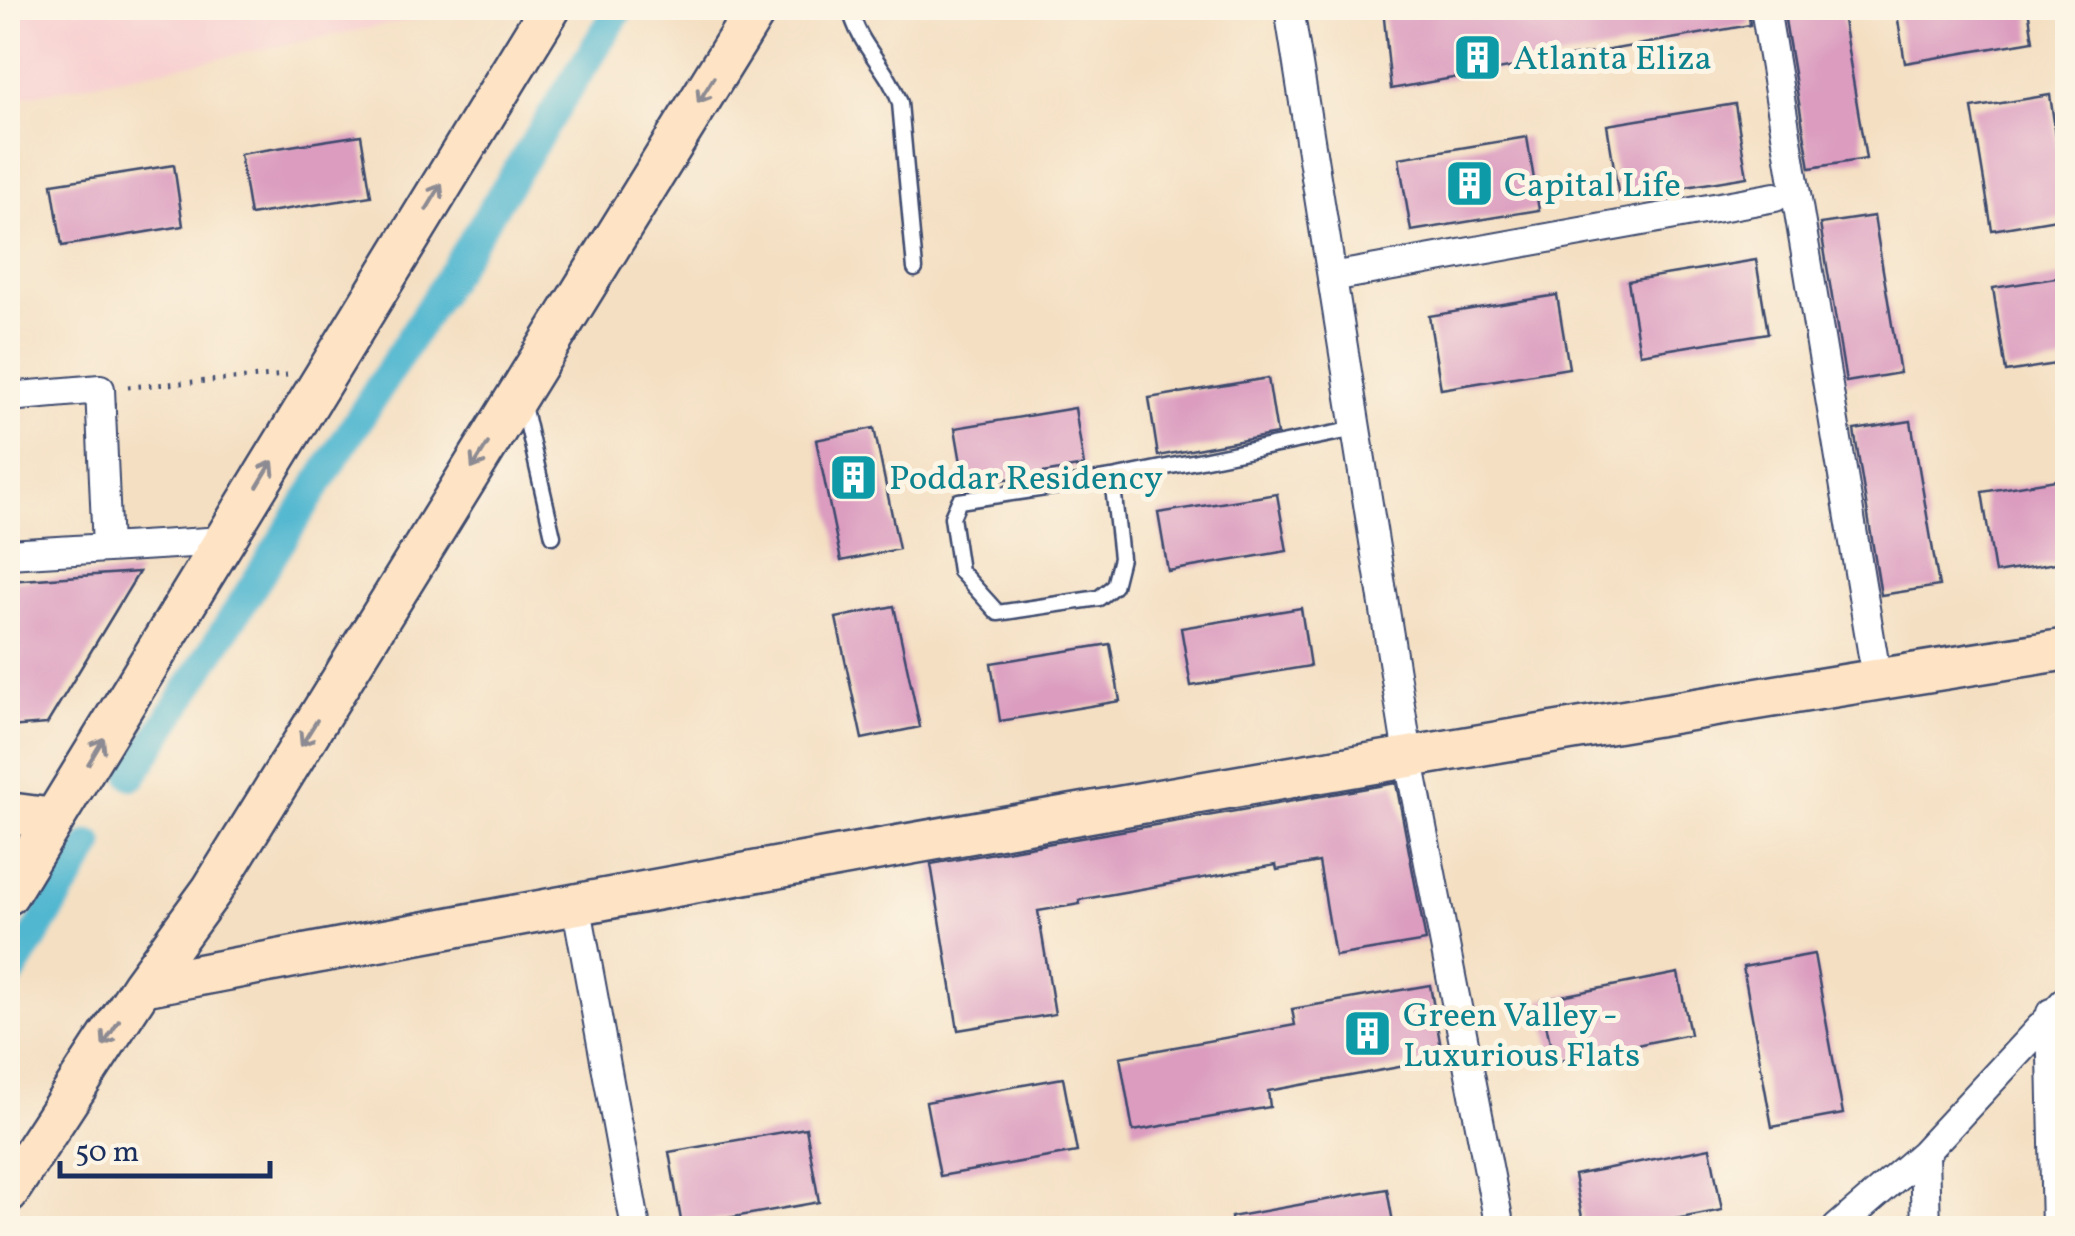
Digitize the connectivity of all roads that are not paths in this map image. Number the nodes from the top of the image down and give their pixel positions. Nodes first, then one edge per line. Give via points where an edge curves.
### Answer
1 (550, 8) edge
2 (758, 8) edge
3 (850, 8) edge
4 (1289, 8) edge
5 (1765, 8) edge
6 (1775, 197) dead end
7 (915, 269) dead end
8 (1332, 277) junction
9 (520, 392) junction
10 (8, 397) edge
11 (1356, 429) junction
12 (1112, 478) junction
13 (553, 536) dead end
14 (224, 541) junction
15 (107, 548) junction
16 (8, 554) edge
17 (2068, 650) edge
18 (1877, 680) junction
19 (1408, 755) junction
20 (8, 813) edge
21 (54, 819) junction
22 (8, 894) edge
23 (576, 902) junction
24 (142, 986) junction
25 (2060, 1005) edge
26 (2060, 1055) edge
27 (1924, 1153) junction
28 (8, 1192) edge
29 (636, 1228) edge
30 (1500, 1228) edge
31 (1837, 1228) edge
32 (1926, 1228) edge
33 (2056, 1228) edge

14 -> 1 street
2 -> 9 street
3 - 7 lane via 855,30 900,102
4 - 8 street
5 - 18 street
6 - 8 street
8 - 11 street
9 - 13 lane
9 -> 24 street via 212,890
10 - 15 street via 100,389
11 - 12 lane
11 - 19 street
12 - 12 lane via 959,501 952,517 960,571 998,613 1099,598 1114,586 1120,558
14 - 15 street
21 -> 14 street
15 - 16 street
17 - 18 street
18 - 19 street
19 - 23 street
19 - 30 street
20 - 21 street
21 - 22 street
23 - 24 street
23 - 29 street
24 -> 28 street
25 - 26 street
25 - 27 street
26 - 33 street
27 - 31 street
27 - 32 street

